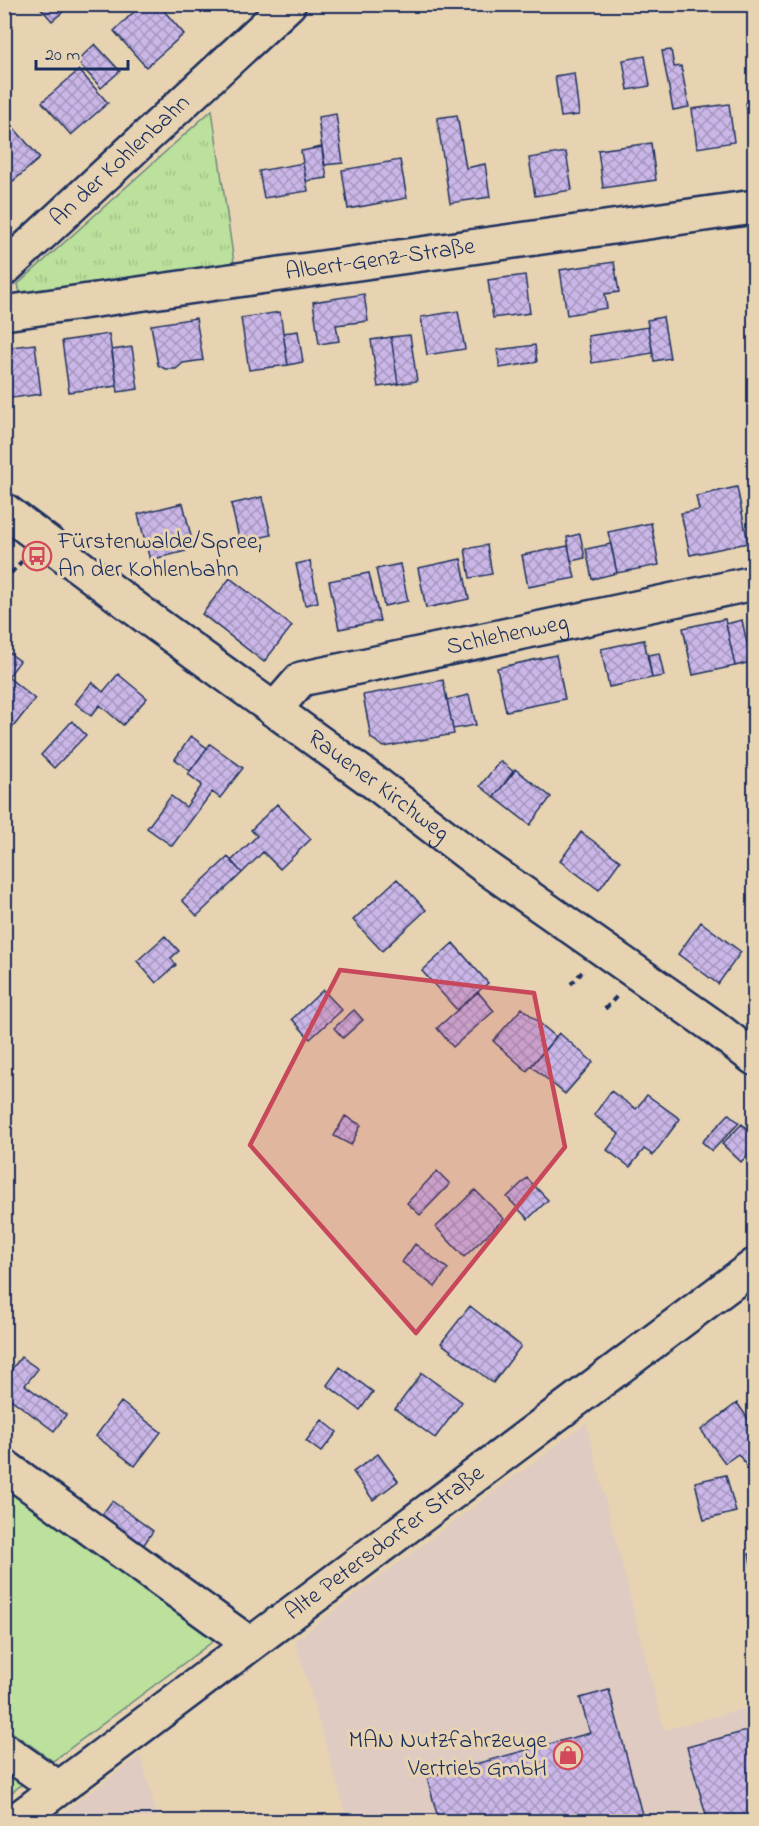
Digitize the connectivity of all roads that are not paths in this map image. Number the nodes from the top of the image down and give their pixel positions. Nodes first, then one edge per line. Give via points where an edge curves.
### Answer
1 (289, 4) edge
2 (754, 207) edge
3 (4, 269) edge
4 (4, 313) edge
5 (4, 510) edge
6 (754, 583) edge
7 (274, 710) junction
8 (754, 1059) edge
9 (754, 1266) edge
10 (4, 1466) edge
11 (250, 1644) junction
12 (4, 1750) edge
13 (58, 1788) junction
14 (14, 1821) edge

1 - 3 street, An der Kohlenbahn
2 - 4 street, Albert-Genz-Straße
5 - 7 street, Rauener Kirchweg
6 - 7 street, Schlehenweg via 301,679
7 - 8 street, Rauener Kirchweg
9 - 11 street, Alte Petersdorfer Straße
10 - 11 street
11 - 13 street, Alte Petersdorfer Straße
12 - 13 street
13 - 14 street, Alte Petersdorfer Straße

